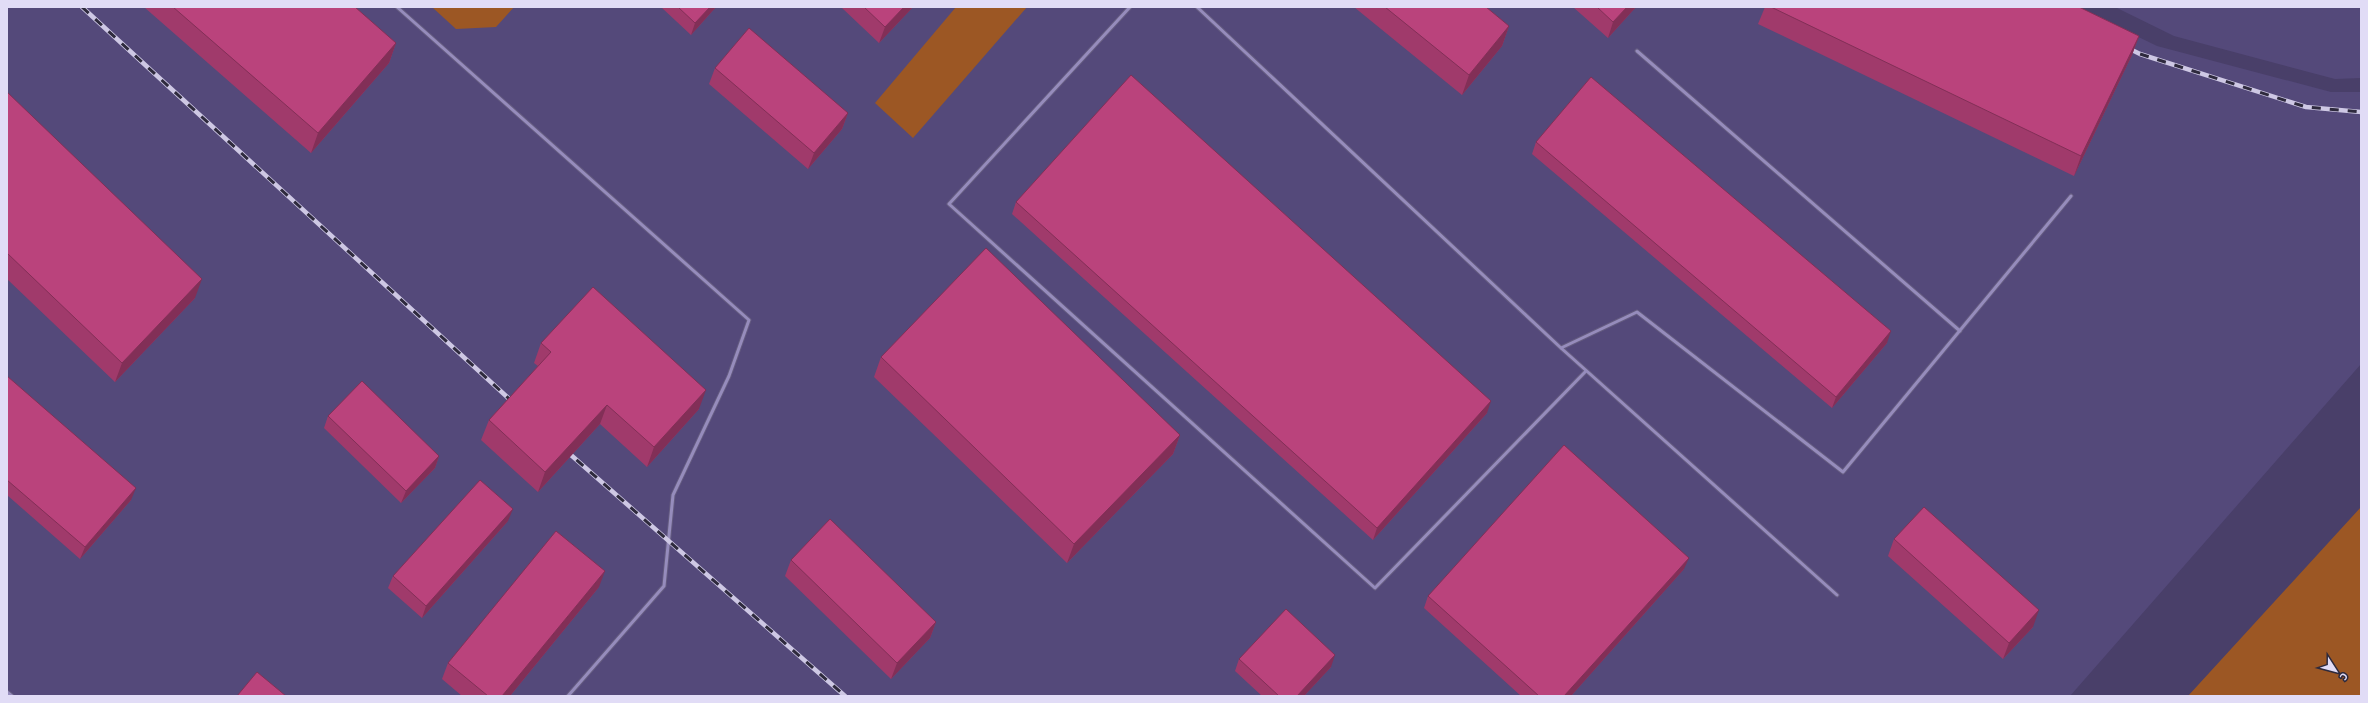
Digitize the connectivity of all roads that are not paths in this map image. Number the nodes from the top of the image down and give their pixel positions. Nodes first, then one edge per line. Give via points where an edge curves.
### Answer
1 (397, 7) edge
2 (1130, 7) edge
3 (1197, 7) edge
4 (1637, 51) dead end
5 (2071, 196) dead end
6 (1960, 331) junction
7 (1561, 348) junction
8 (1586, 371) junction
9 (1837, 595) dead end
10 (7, 692) edge
11 (12, 696) edge
12 (568, 696) edge

1 - 12 lane via 749,320 730,376 672,495 664,586
2 - 8 lane via 950,204 1375,588
3 - 7 lane
4 - 6 lane
5 - 6 lane
6 - 7 lane via 1843,472 1637,312
7 - 8 lane
8 - 9 lane
10 - 11 lane

